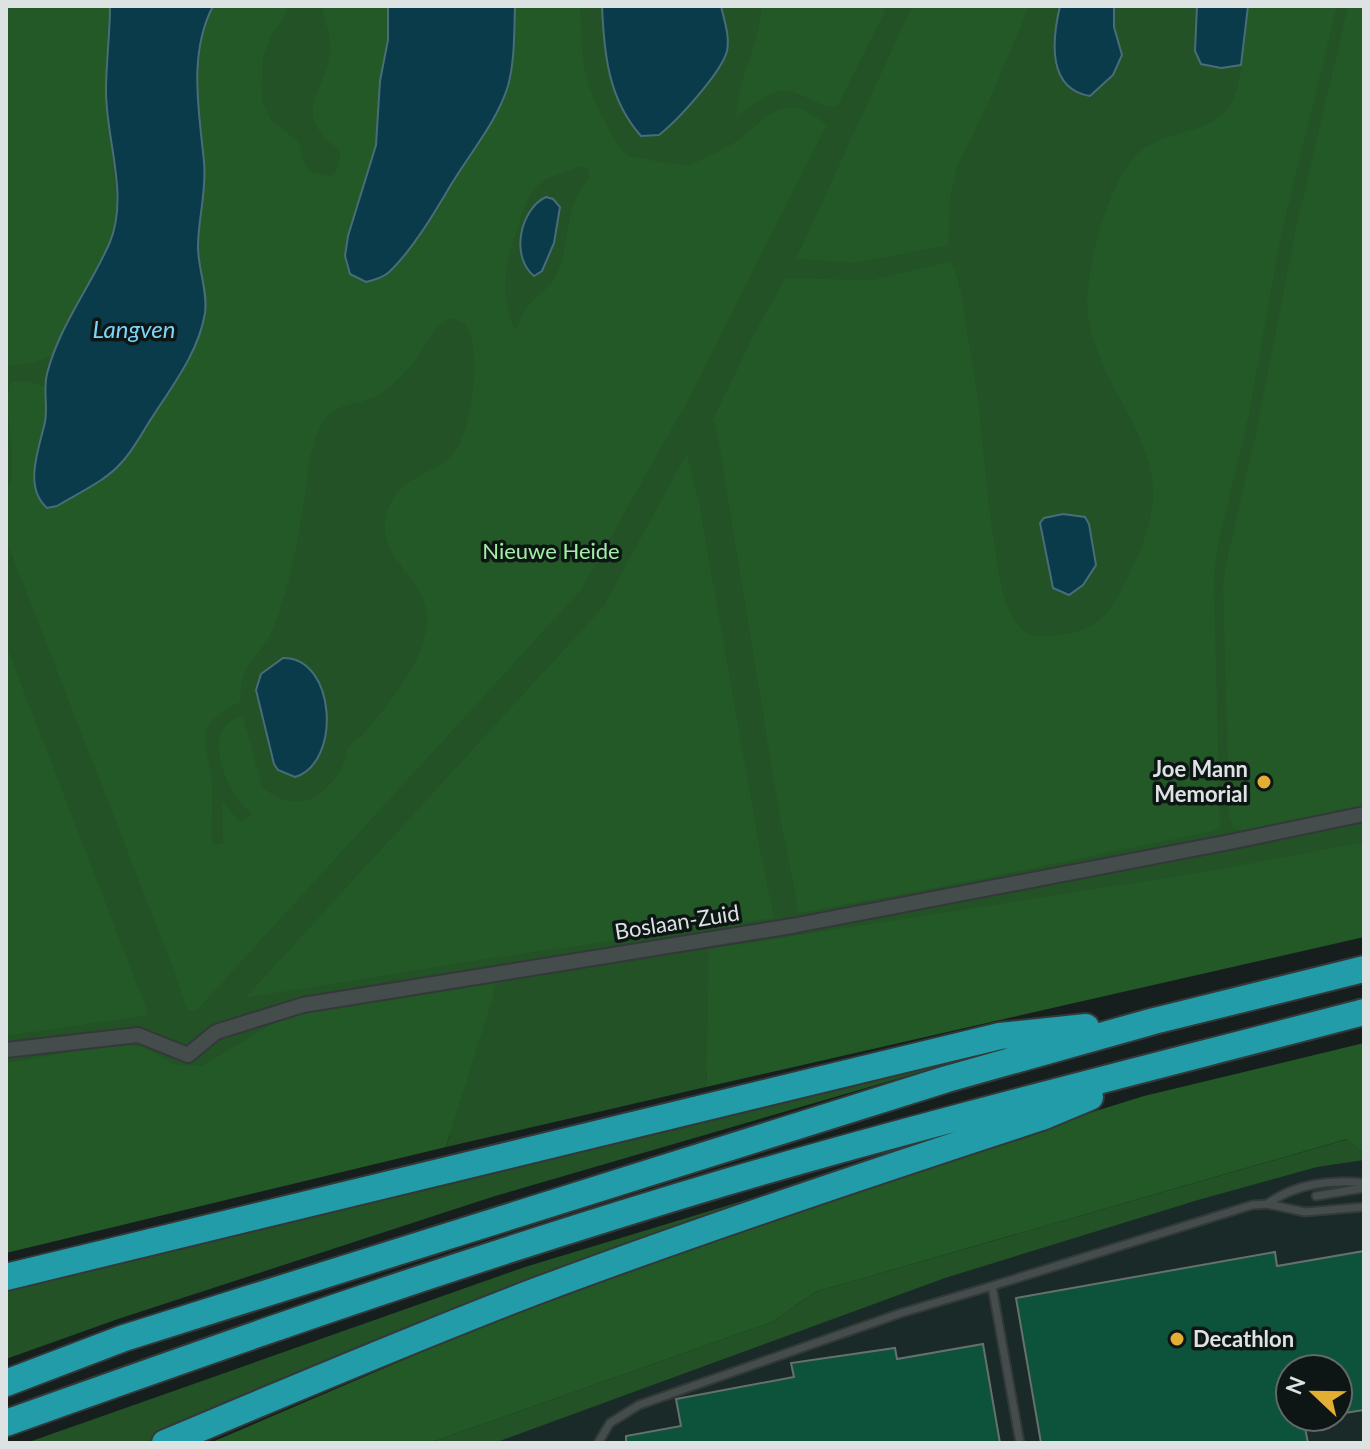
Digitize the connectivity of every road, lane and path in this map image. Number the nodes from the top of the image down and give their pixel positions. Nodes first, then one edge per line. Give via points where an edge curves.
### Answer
1 (1364, 814) edge
2 (1364, 969) edge
3 (1364, 1012) edge
4 (1154, 1021) junction
5 (6, 1050) edge
6 (1166, 1063) junction
7 (1364, 1185) edge
8 (1316, 1196) dead end
9 (1267, 1204) junction
10 (1364, 1207) edge
11 (6, 1277) edge
12 (992, 1286) junction
13 (6, 1383) edge
14 (6, 1423) edge
15 (165, 1443) edge
16 (598, 1443) edge
17 (1020, 1443) edge

1 - 5 street, Boslaan-Zuid via 792,926 303,1005 216,1032 188,1055 138,1035
2 - 4 highway
3 - 6 highway
4 - 11 highway via 1000,1036
4 - 13 highway via 917,1088 124,1338
6 - 14 highway via 722,1184 408,1283
6 - 15 highway via 1042,1117 537,1291
7 - 8 lane
7 - 9 lane via 1337,1179 1283,1193
9 - 10 lane via 1305,1212
9 - 12 lane
12 - 16 lane via 639,1405 610,1423
12 - 17 lane

